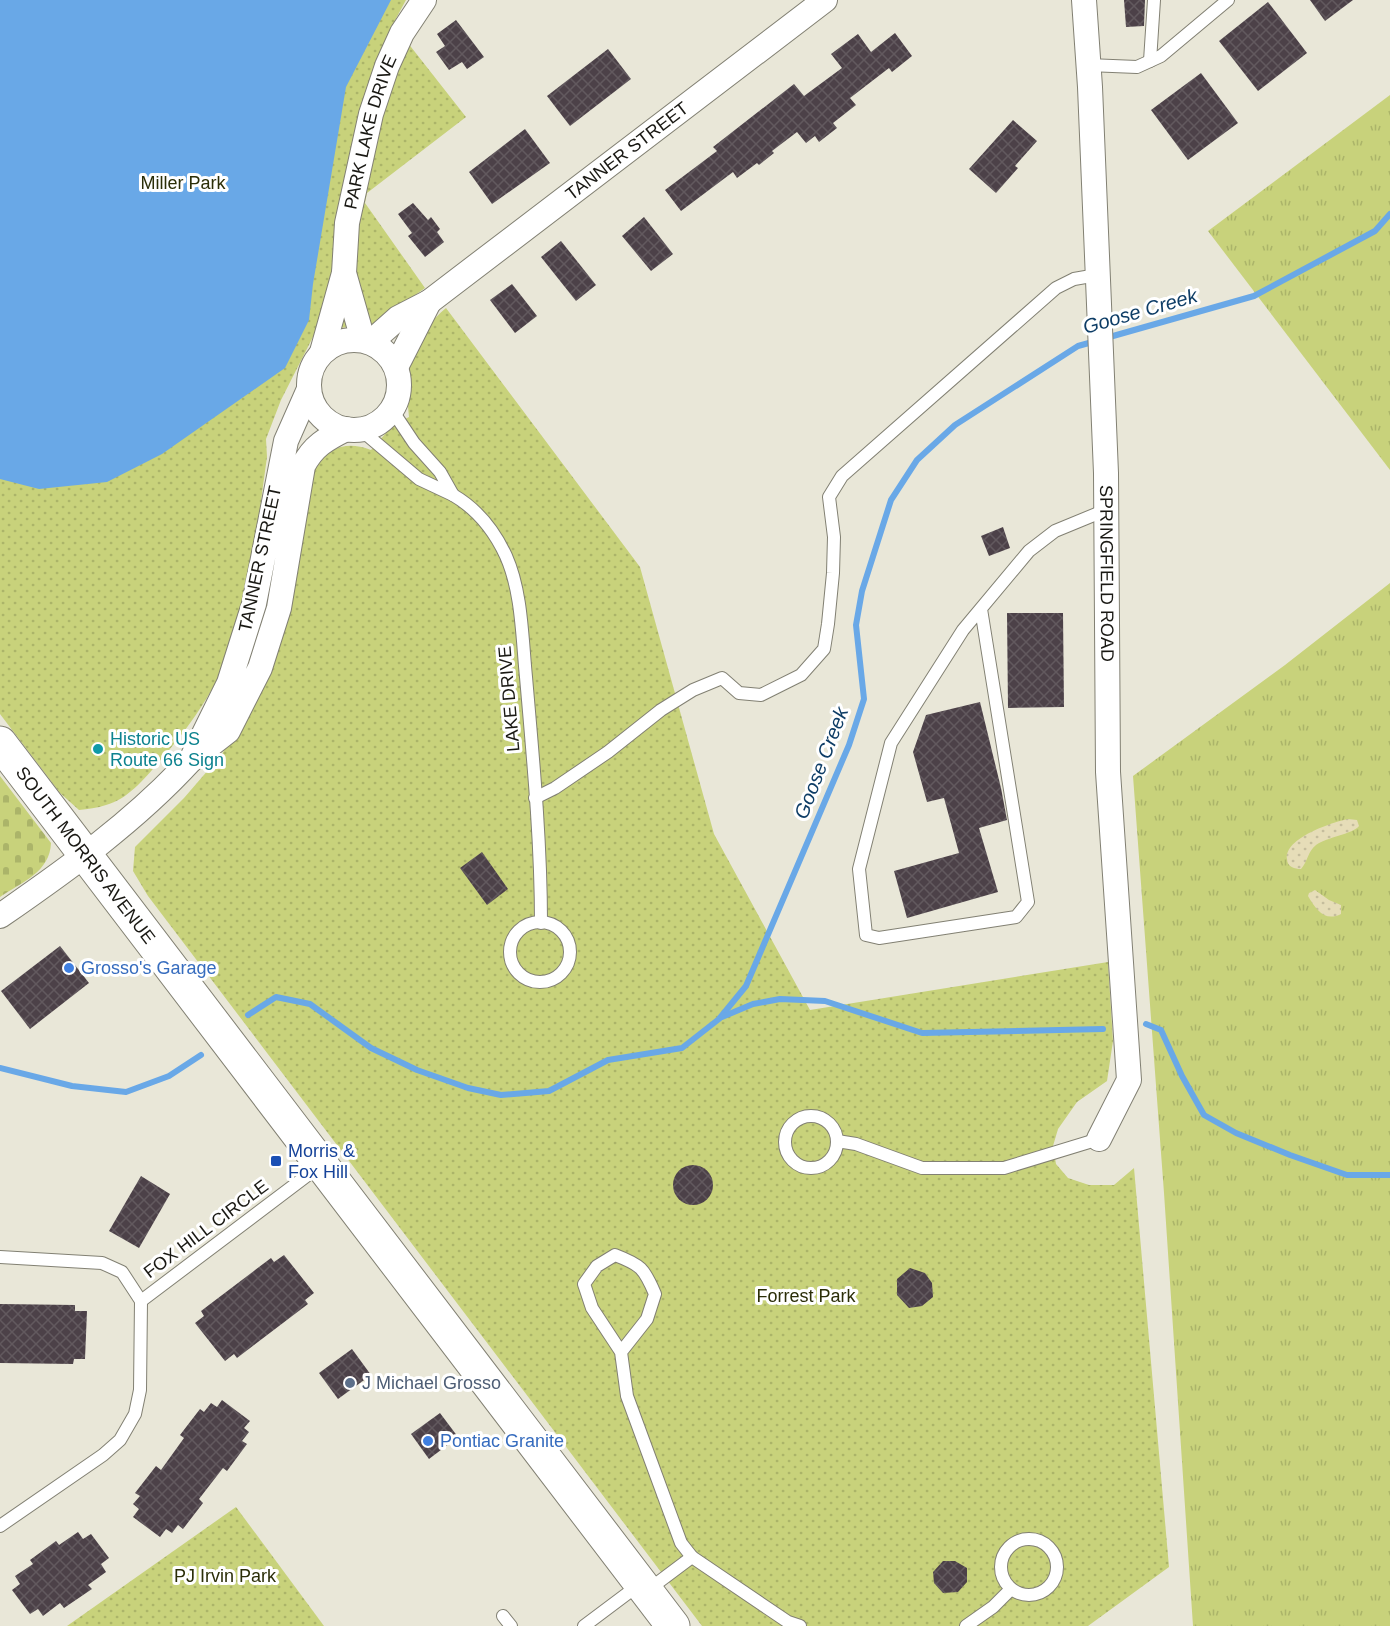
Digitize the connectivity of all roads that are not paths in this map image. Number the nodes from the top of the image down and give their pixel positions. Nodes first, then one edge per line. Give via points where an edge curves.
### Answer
1 (424, 0) edge
2 (825, 0) edge
3 (1084, 0) edge
4 (1154, 0) edge
5 (1228, 0) edge
6 (1150, 61) junction
7 (1088, 65) junction
8 (344, 273) junction
9 (1097, 275) junction
10 (429, 302) junction
11 (367, 341) junction
12 (322, 352) junction
13 (396, 367) junction
14 (309, 389) junction
15 (392, 410) junction
16 (353, 430) junction
17 (453, 495) junction
18 (1106, 510) junction
19 (981, 609) junction
20 (0, 743) edge
21 (191, 760) junction
22 (535, 798) junction
23 (86, 854) junction
24 (0, 916) edge
25 (541, 923) junction
26 (1099, 1139) joint
27 (837, 1141) junction
28 (322, 1164) junction
29 (0, 1257) edge
30 (141, 1301) junction
31 (621, 1352) junction
32 (0, 1526) edge
33 (692, 1557) junction
34 (644, 1587) junction
35 (1011, 1589) junction
36 (503, 1616) dead end
37 (511, 1626) edge
38 (584, 1626) edge
39 (673, 1626) edge
40 (800, 1626) edge
41 (966, 1626) edge

1 - 8 street, PARK LAKE DRIVE via 402,33 371,114 347,223
2 - 10 street, TANNER STREET
3 - 7 street, SPRINGFIELD ROAD
4 - 6 lane
5 - 6 lane
6 - 7 lane via 1137,68
7 - 9 street, SPRINGFIELD ROAD
8 - 11 street, PARK LAKE DRIVE
8 - 12 street, PARK LAKE DRIVE
9 - 18 street, SPRINGFIELD ROAD
9 - 22 lane via 1074,279 1056,288 842,476 829,497 833,573 824,649 801,675 761,695 739,693 722,678 693,690 608,752
10 - 11 street, TANNER STREET
10 - 13 street, TANNER STREET
11 - 12 street via 341,341
11 - 13 street via 390,356
12 - 14 street via 312,369
13 - 15 street via 400,381
14 - 16 street via 321,416
14 - 21 street, TANNER STREET via 286,441 250,616 229,683
15 - 16 street via 378,423
15 - 17 lane, LAKE DRIVE
16 - 17 lane, LAKE DRIVE via 419,479
16 - 21 street, TANNER STREET via 329,437 309,453 303,466 279,608 260,668 228,731
17 - 22 lane, LAKE DRIVE via 469,504 496,538 514,578
18 - 19 lane via 1055,531 1029,551
18 - 26 street, SPRINGFIELD ROAD via 1108,772 1129,1080
19 - 19 lane via 963,630 891,743 859,868 866,934 879,938 1016,917 1028,902
20 - 23 main road, SOUTH MORRIS AVENUE
21 - 23 street, TANNER STREET
22 - 25 lane, LAKE DRIVE
23 - 24 street, TANNER STREET
23 - 28 main road, SOUTH MORRIS AVENUE
25 - 25 lane via 522,929 511,946 510,957 520,974 538,982 563,971 570,954 569,944 558,929
26 - 27 lane via 1004,1168 922,1168
27 - 27 lane via 836,1133 825,1120 810,1116 794,1122 786,1144 793,1160 808,1168 832,1158
28 - 30 lane, FOX HILL CIRCLE
28 - 34 main road, SOUTH MORRIS AVENUE
29 - 30 lane, FOX HILL CIRCLE via 102,1263 122,1272
30 - 32 lane, FOX HILL CIRCLE via 140,1389 135,1414 120,1440
31 - 31 lane via 647,1319 655,1294 637,1264 615,1255 597,1266 584,1284 592,1308
31 - 33 lane via 627,1396 681,1543
33 - 34 lane
33 - 40 lane via 788,1622
34 - 38 lane
34 - 39 main road, SOUTH MORRIS AVENUE
35 - 35 lane via 1028,1596 1053,1583 1057,1564 1049,1547 1033,1539 1009,1549 1001,1564
35 - 41 lane
36 - 37 lane

